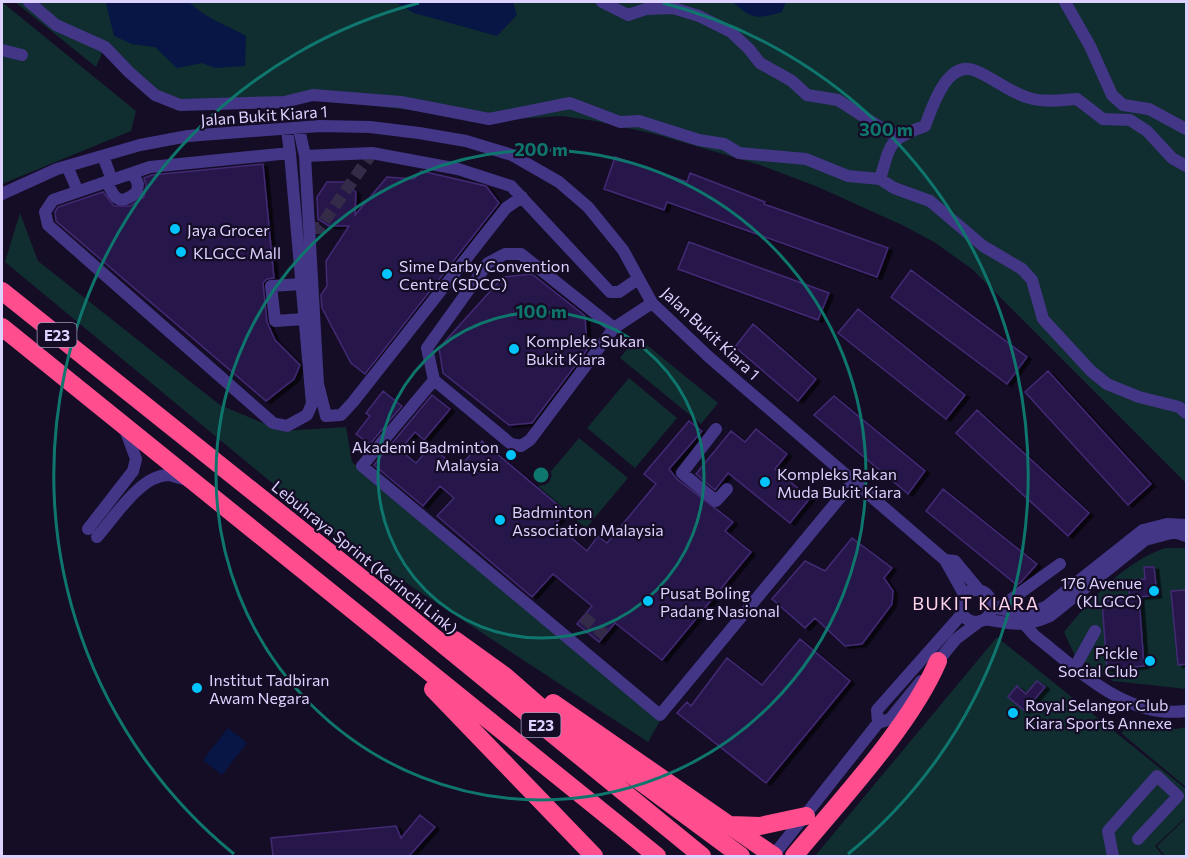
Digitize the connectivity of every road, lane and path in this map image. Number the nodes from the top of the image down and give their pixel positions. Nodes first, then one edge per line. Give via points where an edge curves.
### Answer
1 (29, 2) edge
2 (602, 2) edge
3 (1065, 2) edge
4 (2, 50) edge
5 (22, 55) dead end
6 (293, 129) junction
7 (1186, 129) edge
8 (270, 131) junction
9 (902, 134) junction
10 (290, 153) junction
11 (273, 154) junction
12 (103, 156) junction
13 (305, 156) junction
14 (67, 166) junction
15 (1186, 166) edge
16 (133, 173) junction
17 (108, 177) junction
18 (880, 179) junction
19 (76, 187) dead end
20 (2, 194) edge
21 (522, 197) junction
22 (638, 279) junction
23 (302, 284) junction
24 (2, 291) edge
25 (652, 303) junction
26 (304, 319) junction
27 (2, 327) edge
28 (614, 328) junction
29 (434, 380) junction
30 (1186, 413) edge
31 (123, 427) junction
32 (716, 429) dead end
33 (191, 482) junction
34 (853, 482) junction
35 (727, 489) dead end
36 (1186, 525) edge
37 (1186, 536) edge
38 (945, 560) junction
39 (1060, 564) dead end
40 (979, 590) junction
41 (380, 593) junction
42 (964, 594) junction
43 (995, 608) junction
44 (962, 614) junction
45 (983, 620) junction
46 (1026, 626) junction
47 (1095, 631) dead end
48 (377, 632) junction
49 (938, 661) junction
50 (1076, 667) junction
51 (505, 676) junction
52 (1186, 711) edge
53 (878, 723) junction
54 (806, 816) junction
55 (731, 825) junction
56 (1138, 839) dead end
57 (594, 856) edge
58 (657, 856) edge
59 (702, 856) edge
60 (741, 856) edge
61 (774, 856) edge
62 (794, 856) edge
63 (1113, 856) edge

1 - 18 street via 56,24 105,47 155,95 180,105 284,102 313,95 401,102 489,119 570,103 620,122 639,121 724,144 739,153 806,159 848,176
2 - 9 street via 628,15 646,9 673,8 699,16 730,32 760,63 807,94 838,100 881,128
3 - 7 street via 1112,95 1123,105 1149,109
4 - 5 street
6 - 8 street, Jalan Bukit Kiara 1
6 - 10 street
6 - 13 street
6 - 22 street, Jalan Bukit Kiara 1 via 370,127 466,141 512,155 559,182 588,207 622,250
8 - 11 street
8 - 12 street, Jalan Bukit Kiara 1 via 188,136
9 - 15 street via 925,126 941,85 956,72 973,69 1025,97 1042,101 1077,99 1103,119 1130,120
9 - 18 street via 891,144
10 - 11 street
10 - 23 street
11 - 16 street via 150,167
12 - 14 street, Jalan Bukit Kiara 1
12 - 17 street
13 - 21 street via 364,152 437,165 511,186
13 - 21 street via 318,384 326,416 341,415 353,402 506,208
14 - 19 street
14 - 20 street, Jalan Bukit Kiara 1
16 - 17 street
16 - 17 street via 137,192 119,200 113,196
17 - 26 street via 53,200 45,212 48,225 273,423 287,426 307,415 312,404
18 - 30 street via 930,201 982,246 1022,269 1032,280 1043,319 1107,384 1179,407
21 - 22 street via 610,292 619,292
22 - 25 street, Jalan Bukit Kiara 1
23 - 26 street
23 - 26 street via 271,286 275,321
24 - 41 highway, Lebuhraya Sprint (Kerinchi Link) / E23
25 - 28 street
25 - 34 street, Jalan Bukit Kiara 1
27 - 31 highway, E23
28 - 29 street via 530,440 521,446 511,444
28 - 29 street via 521,254 505,254 488,263 427,348
29 - 34 street via 362,466 660,715
31 - 33 highway, E23
31 - 33 street via 133,445 133,471 92,533 143,484 156,477 169,475
32 - 35 street via 682,474 716,501
33 - 48 highway, E23
34 - 38 street, Jalan Bukit Kiara 1
36 - 43 street via 1167,524 1143,530 1047,606 1032,613 1015,614
37 - 46 street via 1175,532 1145,540 1050,616
38 - 40 street, Jalan Bukit Kiara 1 via 955,561
38 - 42 street, Jalan Bukit Kiara 1
39 - 43 street
40 - 42 street
40 - 43 street
41 - 51 highway via 411,609
41 - 59 highway, Lebuhraya Sprint (Kerinchi Link) / E23
42 - 44 street
43 - 45 street
44 - 45 street via 970,621
44 - 53 street via 877,710
45 - 46 street
45 - 49 street via 956,639
46 - 50 street
47 - 50 street
48 - 57 highway
48 - 58 highway, E23
49 - 53 street via 890,718
49 - 62 highway via 930,680 887,742
50 - 52 street via 1108,693 1130,704
51 - 55 highway via 542,695
51 - 60 highway
53 - 54 street
54 - 55 highway via 760,826
54 - 61 street
55 - 61 highway
56 - 63 street via 1178,796 1157,776 1108,831

